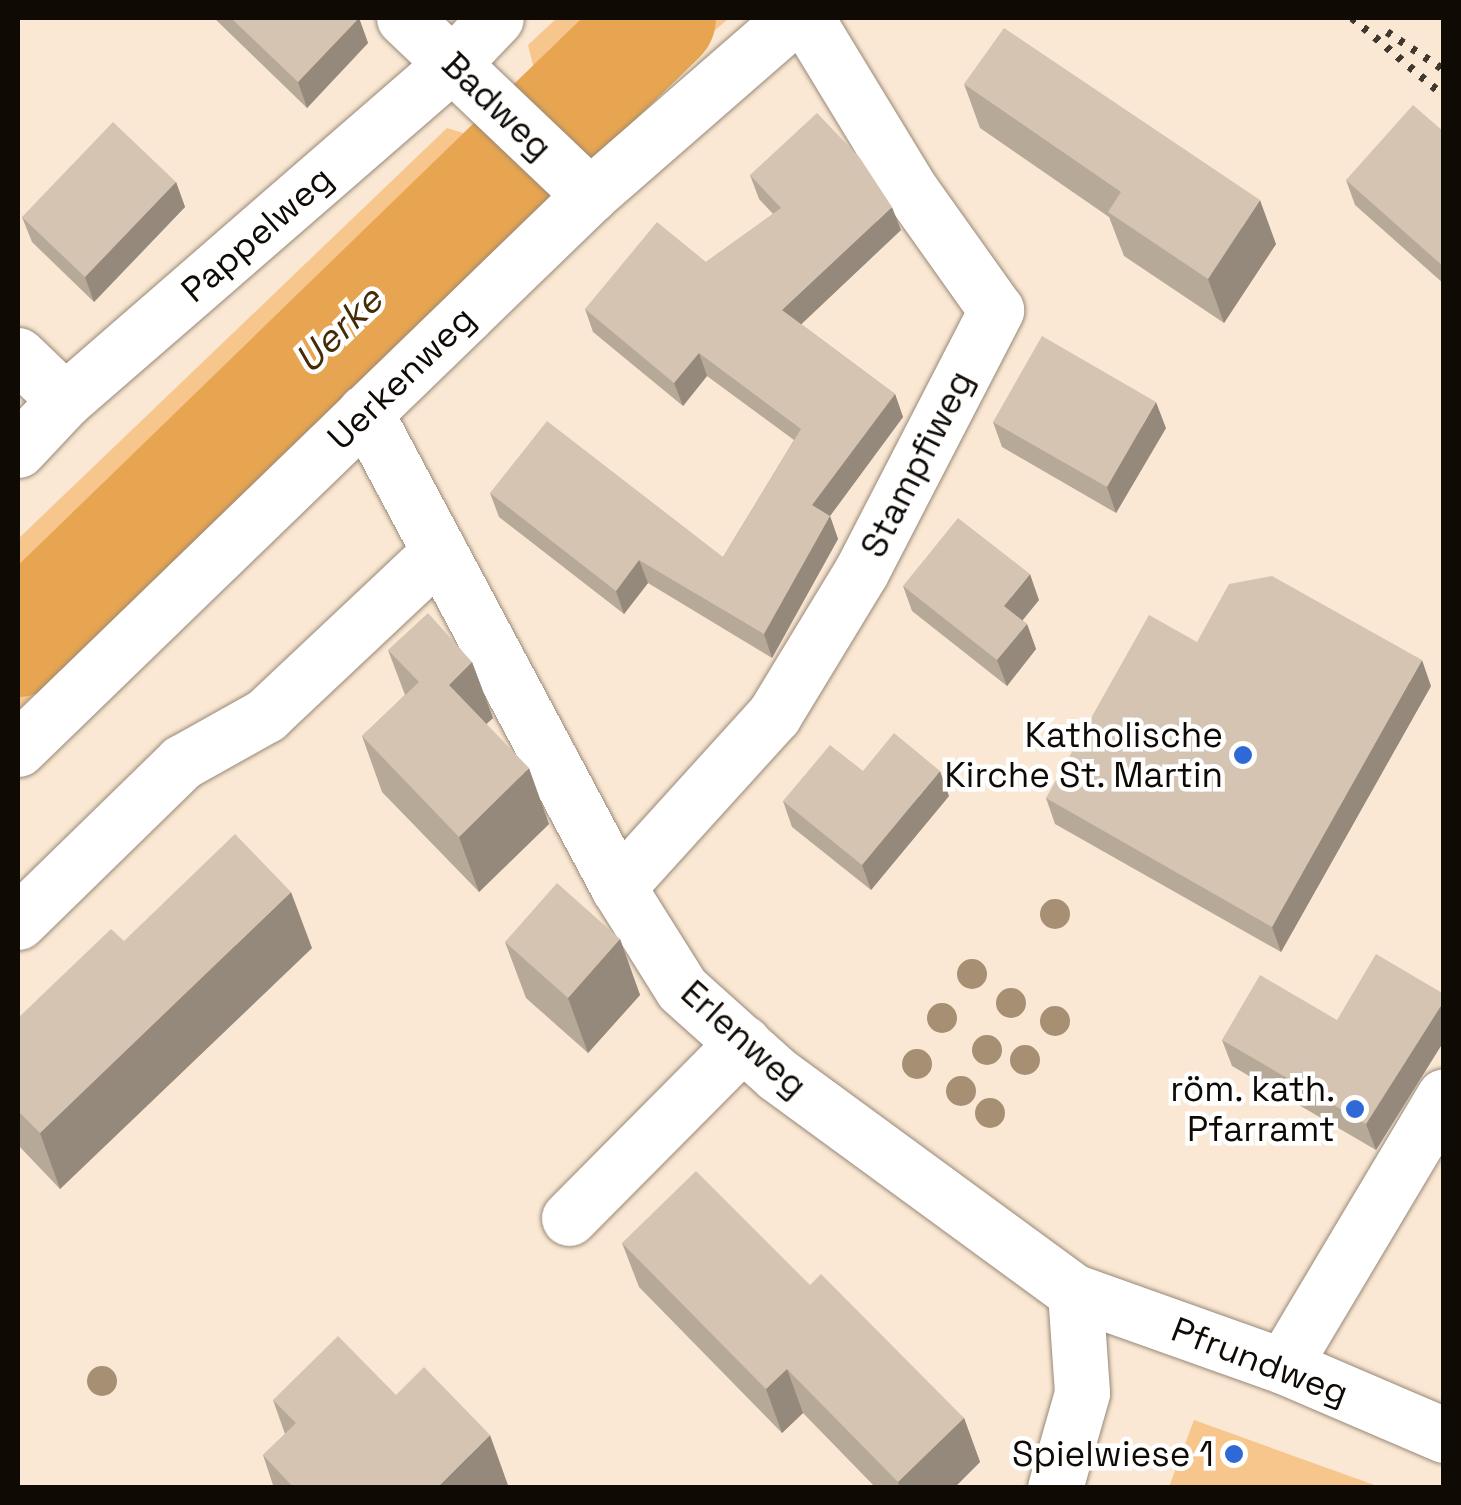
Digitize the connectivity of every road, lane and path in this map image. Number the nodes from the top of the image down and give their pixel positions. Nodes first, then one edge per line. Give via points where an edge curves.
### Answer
1 (404, 18) edge
2 (496, 18) edge
3 (794, 18) edge
4 (806, 18) edge
5 (468, 75) junction
6 (580, 186) junction
7 (18, 354) edge
8 (65, 400) junction
9 (365, 412) junction
10 (18, 450) edge
11 (439, 552) junction
12 (18, 750) edge
13 (618, 887) junction
14 (18, 922) edge
15 (743, 1043) junction
16 (1444, 1096) edge
17 (569, 1218) dead end
18 (1076, 1292) junction
19 (1282, 1366) junction
20 (1444, 1435) edge
21 (1055, 1488) edge

1 - 5 street, Badweg
2 - 5 street, Pappelweg
3 - 6 street, Uerkenweg
4 - 13 street, Stampfiweg via 910,189 996,310 862,572 774,715
5 - 6 street, Badweg
5 - 8 street, Pappelweg
6 - 9 street, Uerkenweg
7 - 8 street
8 - 10 street, Pappelweg
9 - 11 street, Erlenweg
9 - 12 street, Uerkenweg
11 - 13 street, Erlenweg
11 - 14 street via 266,715 182,762
13 - 15 street, Erlenweg via 682,988
15 - 17 street
15 - 18 street, Erlenweg
16 - 19 street
18 - 19 street, Pfrundweg
18 - 21 street via 1082,1392
19 - 20 street, Pfrundweg

